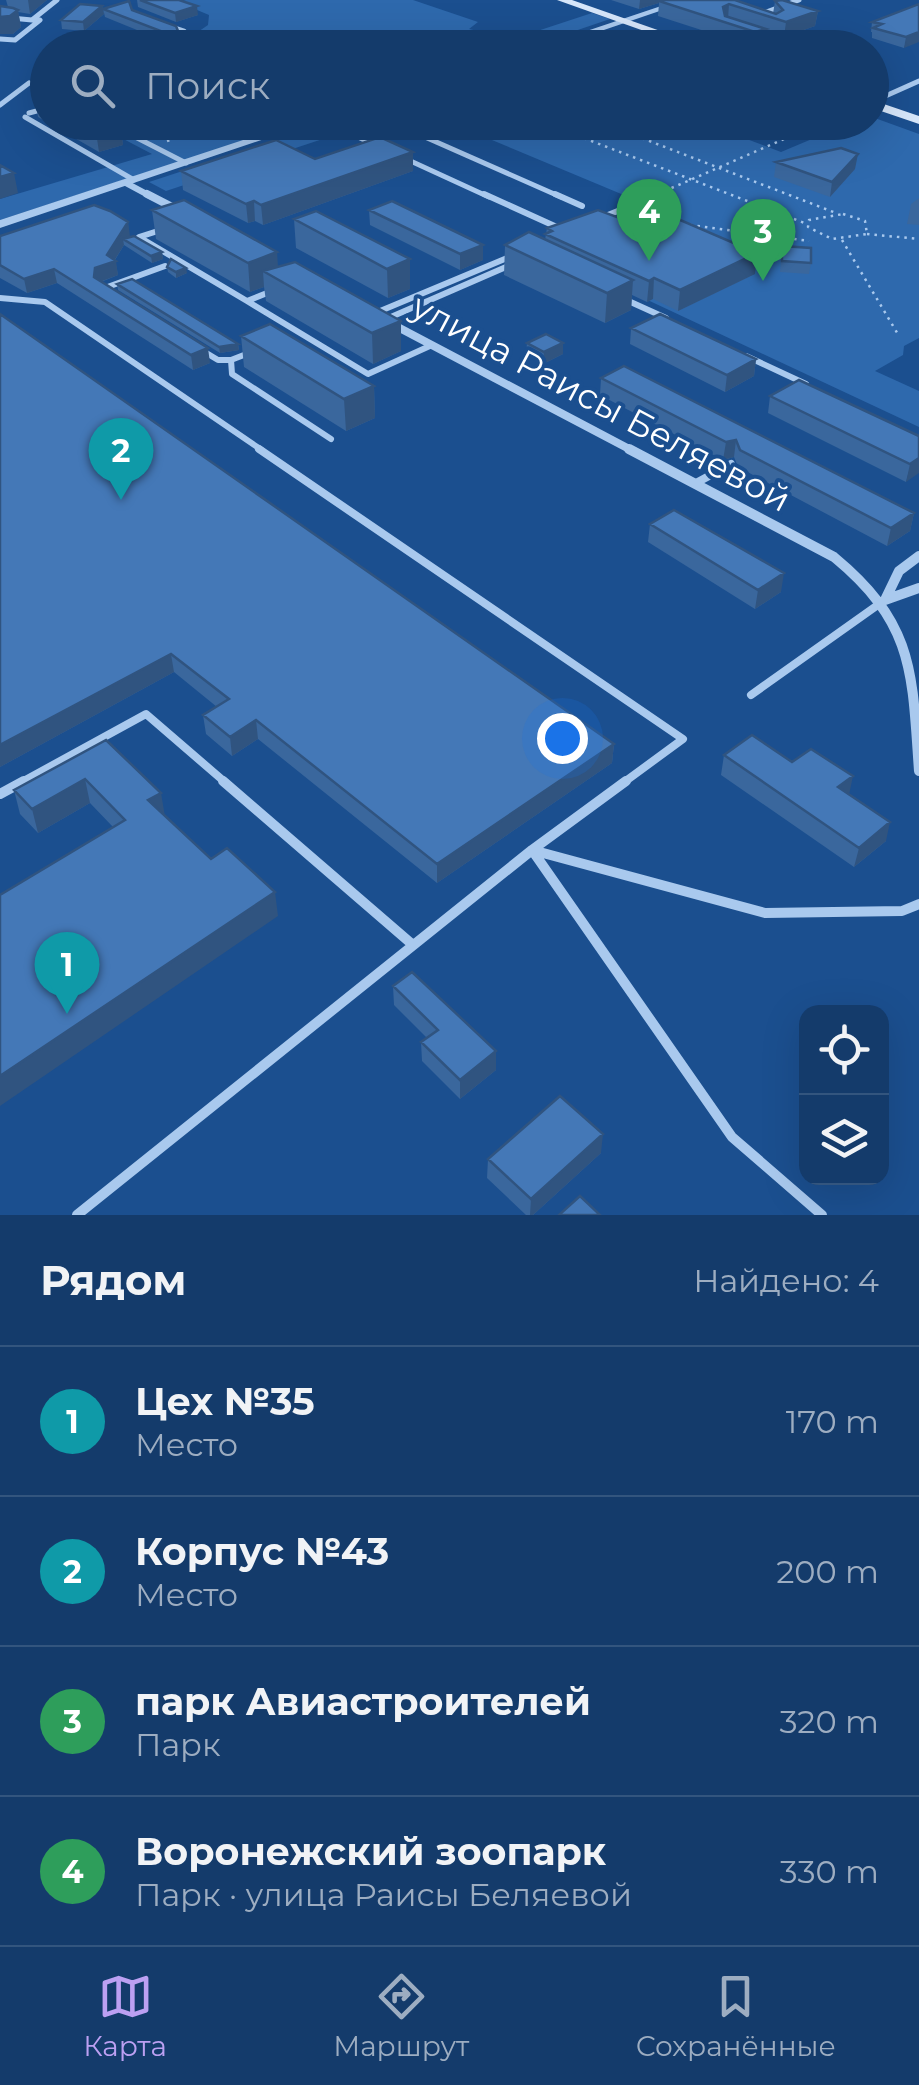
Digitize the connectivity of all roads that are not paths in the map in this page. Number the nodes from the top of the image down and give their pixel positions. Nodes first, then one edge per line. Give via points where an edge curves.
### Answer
1 (57, 0) edge
2 (562, 0) edge
3 (688, 0) edge
4 (799, 0) edge
5 (0, 18) edge
6 (764, 19) edge
7 (32, 20) junction
8 (624, 20) junction
9 (167, 25) edge
10 (181, 30) edge
11 (595, 30) edge
12 (653, 30) edge
13 (0, 39) edge
14 (29, 82) dead end
15 (917, 84) edge
16 (889, 96) edge
17 (0, 104) edge
18 (889, 109) edge
19 (919, 120) edge
20 (65, 140) edge
21 (140, 140) edge
22 (256, 140) edge
23 (366, 140) edge
24 (432, 140) edge
25 (186, 163) junction
26 (130, 182) junction
27 (635, 204) road end
28 (582, 206) dead end
29 (194, 219) edge
30 (591, 222) edge
31 (0, 224) edge
32 (166, 228) edge
33 (553, 238) edge
34 (522, 251) edge
35 (506, 258) junction
36 (165, 266) edge
37 (286, 286) edge
38 (612, 293) edge
39 (0, 298) edge
40 (118, 298) edge
41 (247, 301) junction
42 (356, 305) edge
43 (373, 314) junction
44 (667, 318) edge
45 (384, 320) junction
46 (299, 333) junction
47 (282, 340) edge
48 (265, 346) edge
49 (432, 346) junction
50 (201, 350) edge
51 (739, 352) edge
52 (232, 360) junction
53 (811, 386) edge
54 (331, 439) dead end
55 (731, 464) dead end
56 (696, 483) junction
57 (919, 556) edge
58 (919, 588) edge
59 (884, 600) junction
60 (751, 695) dead end
61 (919, 771) edge
62 (0, 794) edge
63 (532, 850) junction
64 (919, 904) edge
65 (412, 944) junction
66 (77, 1215) edge
67 (822, 1215) edge

1 - 7 lane
2 - 8 main road
3 - 8 street
4 - 6 lane via 755,16
5 - 7 lane
7 - 13 lane via 40,20 15,40
8 - 11 street
8 - 12 main road
9 - 10 lane
14 - 17 lane
15 - 16 lane
18 - 19 main road
20 - 26 lane
21 - 25 lane
22 - 25 street
23 - 33 lane via 568,232
24 - 28 lane
25 - 26 street
26 - 29 street
26 - 31 street
27 - 30 lane
32 - 41 lane via 138,237
34 - 35 lane
35 - 43 lane
35 - 45 lane via 514,263
36 - 40 lane via 102,288
37 - 41 lane
38 - 44 lane
39 - 63 lane via 44,302 684,739
41 - 46 lane
42 - 43 street, улица Раисы Беляевой
43 - 45 street, улица Раисы Беляевой
45 - 49 street, улица Раисы Беляевой
46 - 47 lane
46 - 49 lane via 368,374
48 - 52 lane
49 - 56 street, улица Раисы Беляевой
50 - 52 lane
51 - 53 lane
52 - 54 lane via 232,374
55 - 56 lane
56 - 59 street, улица Раисы Беляевой via 834,556
57 - 59 street via 899,570
58 - 59 street
59 - 60 lane
59 - 61 street, улица Раисы Беляевой via 910,649
62 - 65 lane via 146,714
63 - 64 lane via 766,913 902,911
63 - 65 lane
63 - 67 lane via 732,1138
65 - 66 lane

